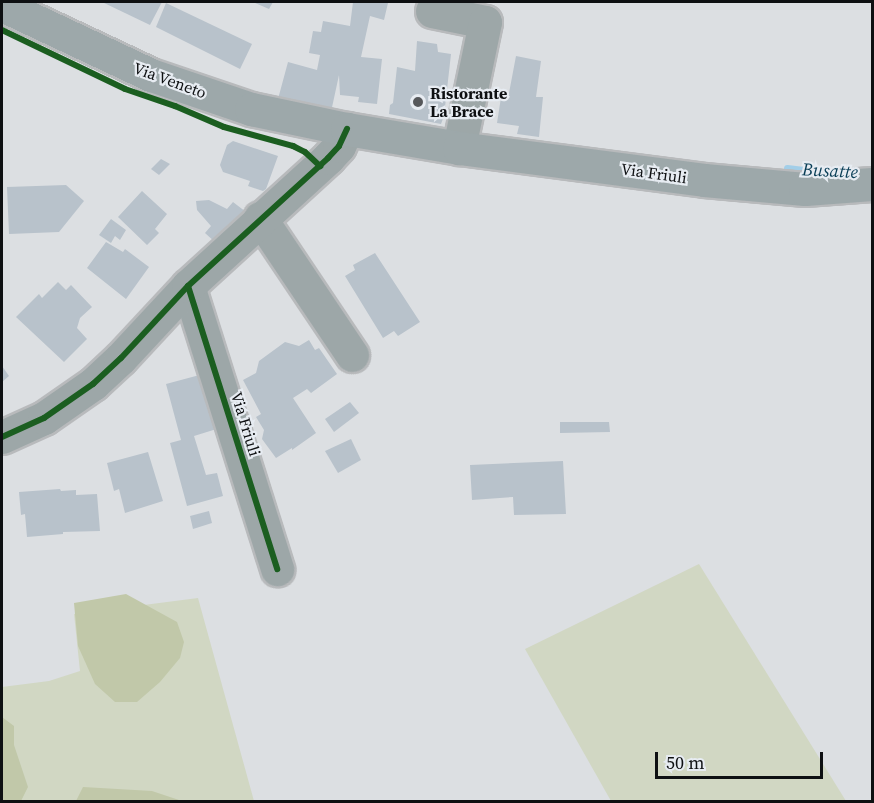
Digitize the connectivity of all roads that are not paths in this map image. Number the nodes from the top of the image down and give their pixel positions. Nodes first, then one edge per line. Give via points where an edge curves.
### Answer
1 (2, 5) edge
2 (432, 11) dead end
3 (347, 129) junction
4 (459, 148) junction
5 (873, 184) edge
6 (260, 218) junction
7 (188, 286) junction
8 (352, 355) dead end
9 (2, 437) edge
10 (277, 569) dead end

1 - 3 main road, Via Veneto via 151,75 251,110
2 - 4 street via 485,22
3 - 4 main road, Via Friuli
3 - 6 street via 328,158
4 - 5 main road, Via Friuli via 805,189
6 - 7 street
6 - 8 street
7 - 9 street via 93,384 44,418
7 - 10 street, Via Friuli

